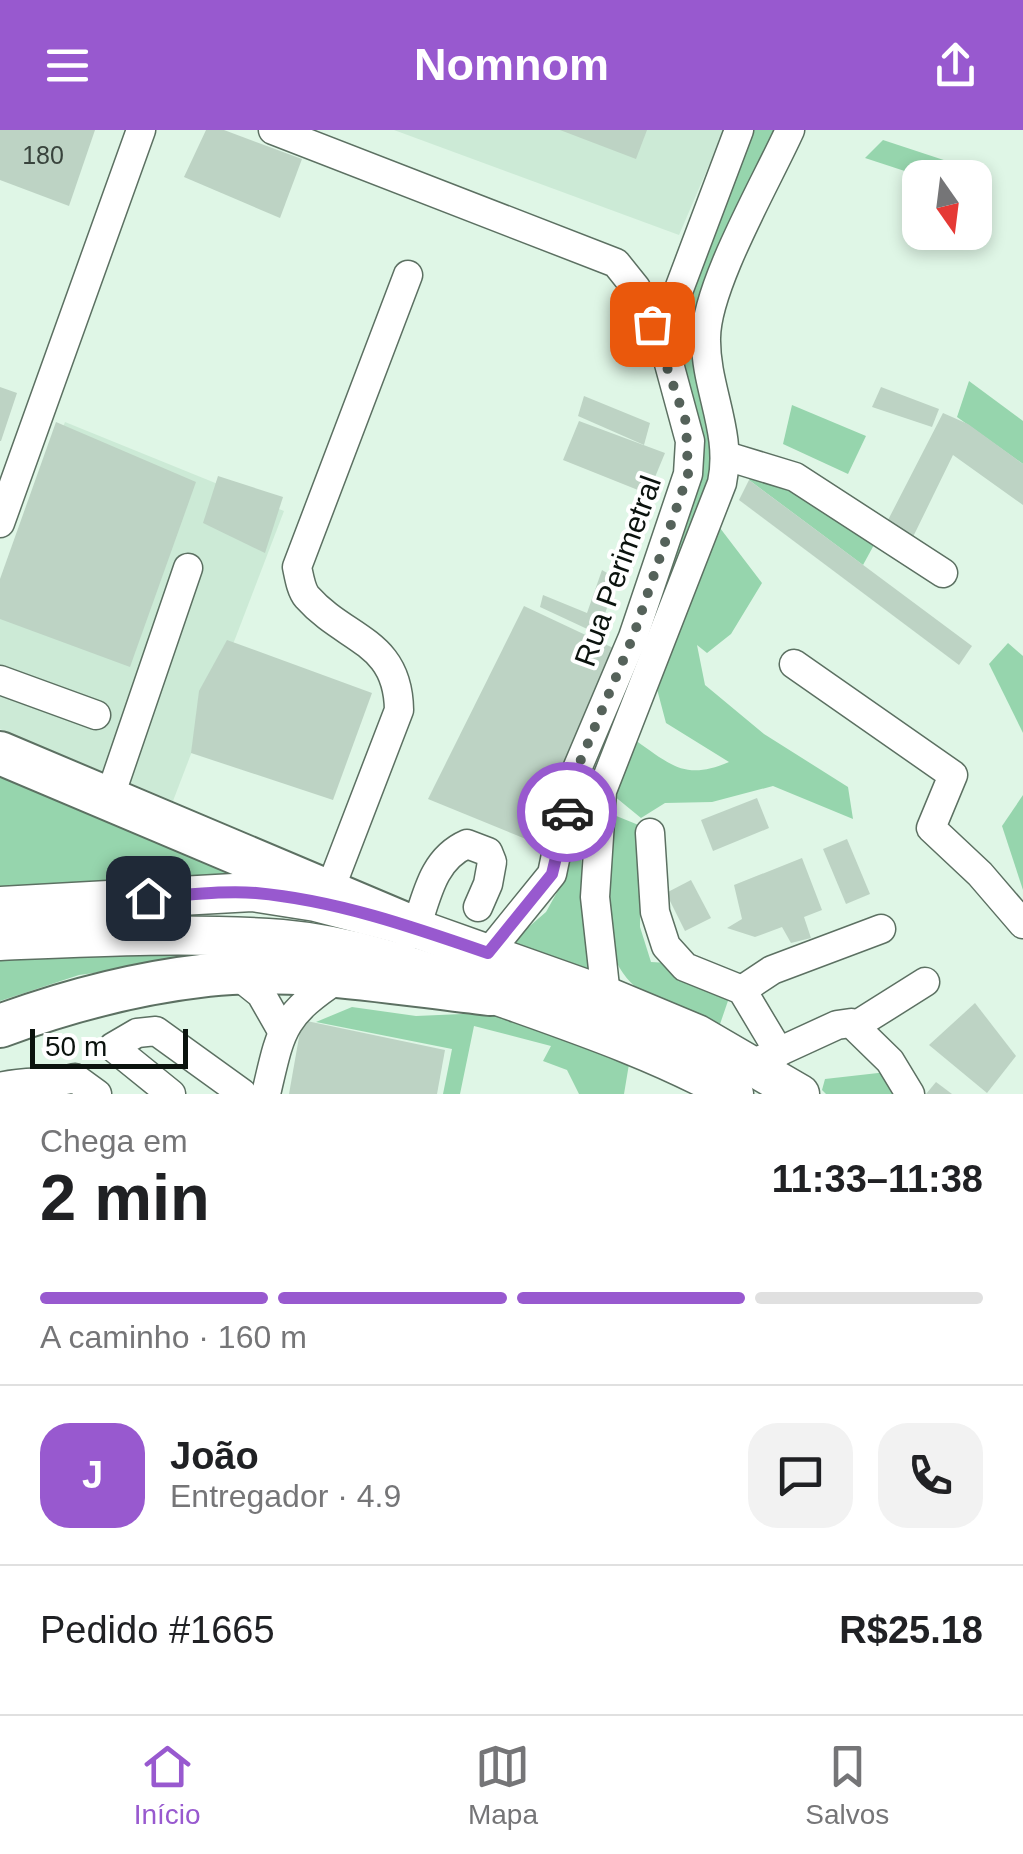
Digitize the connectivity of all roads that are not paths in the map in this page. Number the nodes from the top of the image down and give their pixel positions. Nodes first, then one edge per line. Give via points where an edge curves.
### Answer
1 (140, 130) edge
2 (273, 130) edge
3 (739, 130) edge
4 (790, 130) edge
5 (408, 276) dead end
6 (707, 358) junction
7 (668, 360) junction
8 (733, 467) junction
9 (688, 474) junction
10 (0, 523) edge
11 (188, 568) dead end
12 (944, 573) dead end
13 (794, 664) dead end
14 (0, 680) edge
15 (96, 715) dead end
16 (0, 753) edge
17 (109, 799) junction
18 (650, 833) dead end
19 (329, 892) junction
20 (0, 906) edge
21 (478, 906) dead end
22 (1023, 924) edge
23 (414, 928) junction
24 (881, 929) dead end
25 (0, 942) edge
26 (489, 973) junction
27 (236, 974) junction
28 (339, 978) junction
29 (925, 982) dead end
30 (742, 990) junction
31 (606, 996) junction
32 (0, 1026) edge
33 (856, 1026) junction
34 (281, 1029) junction
35 (113, 1047) junction
36 (754, 1070) edge
37 (0, 1087) edge
38 (66, 1088) edge
39 (242, 1093) edge
40 (171, 1094) edge
41 (266, 1094) edge
42 (800, 1094) edge
43 (910, 1094) edge

1 - 10 street
2 - 7 street, Rua Perimetral via 616,263 636,288
3 - 7 street via 670,313
4 - 6 street via 716,293 706,328
5 - 19 street via 296,567 305,595 384,658 399,680 399,710
6 - 7 street
6 - 8 street
7 - 9 street, Rua Perimetral via 690,441
8 - 9 street
8 - 12 street via 795,477
8 - 31 street, Rua Perimetral via 602,792 594,897
9 - 26 street, Rua Perimetral via 633,637 572,783 552,874
11 - 17 street
13 - 22 street via 953,775 931,828
14 - 15 street
16 - 17 highway
17 - 19 highway
18 - 30 street via 655,912 666,946 686,966
19 - 23 highway
20 - 23 main road via 252,892
21 - 23 street via 492,862 488,852 467,844 448,852
23 - 26 main road
24 - 30 street via 772,970
25 - 26 main road via 119,936 282,940
26 - 28 highway
26 - 31 main road
26 - 36 main road via 696,1072
27 - 28 highway
27 - 32 highway via 90,996
27 - 34 street via 261,994
28 - 34 street
29 - 33 street
30 - 36 street
31 - 36 main road via 697,1034
33 - 36 street via 837,1025
33 - 43 street
34 - 41 street
35 - 38 street
35 - 39 street via 156,1031
35 - 40 street
36 - 42 main road
37 - 38 street via 14,1082

